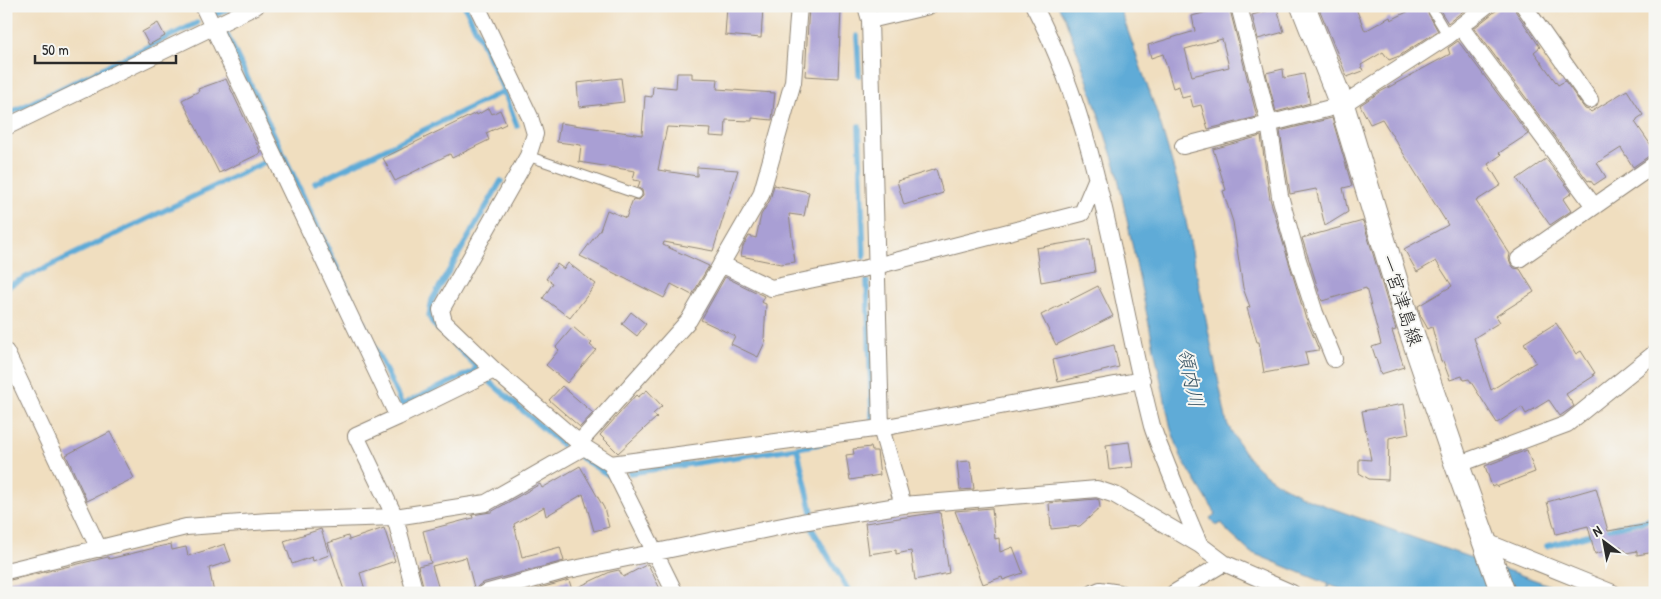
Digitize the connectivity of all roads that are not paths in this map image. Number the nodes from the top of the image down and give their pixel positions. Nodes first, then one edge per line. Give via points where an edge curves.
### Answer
1 (203, 6) edge
2 (256, 6) edge
3 (477, 6) edge
4 (799, 6) edge
5 (929, 6) edge
6 (1034, 6) edge
7 (1240, 6) edge
8 (1303, 6) edge
9 (1430, 6) edge
10 (1486, 6) edge
11 (1524, 6) edge
12 (868, 13) edge
13 (213, 26) junction
14 (1454, 31) junction
15 (1590, 100) dead end
16 (1342, 105) junction
17 (1269, 123) junction
18 (6, 127) edge
19 (1183, 146) dead end
20 (528, 156) junction
21 (1655, 164) edge
22 (1096, 180) junction
23 (637, 194) dead end
24 (1594, 206) junction
25 (1520, 258) dead end
26 (721, 264) junction
27 (876, 266) junction
28 (6, 352) edge
29 (1655, 353) edge
30 (1334, 359) dead end
31 (494, 370) junction
32 (1142, 380) junction
33 (398, 417) junction
34 (881, 428) junction
35 (582, 445) junction
36 (611, 464) junction
37 (1457, 465) junction
38 (903, 505) junction
39 (395, 517) junction
40 (1200, 545) junction
41 (99, 549) junction
42 (1487, 549) junction
43 (654, 552) junction
44 (1224, 563) junction
45 (6, 571) edge
46 (414, 593) edge
47 (485, 593) edge
48 (675, 593) edge
49 (1093, 593) edge
50 (1120, 593) edge
51 (1174, 593) edge
52 (1292, 593) edge
53 (1503, 593) edge
54 (1614, 593) edge

1 - 13 street
2 - 13 street
3 - 20 street via 530,117 535,134
4 - 26 street via 793,82 761,195
5 - 12 street
6 - 22 street via 1067,78
7 - 17 street
8 - 16 main road, 一宮津島線
9 - 14 lane
10 - 14 street
11 - 15 street
12 - 27 street
13 - 18 street
13 - 33 street
14 - 16 street
14 - 24 street
16 - 17 street
16 - 37 main road, 一宮津島線 via 1408,322
17 - 19 street
17 - 30 street via 1280,196 1315,312
20 - 23 lane
20 - 31 street via 441,310 444,322
21 - 24 street
22 - 27 street via 1082,213
22 - 32 street
24 - 25 street
26 - 27 street via 771,288
26 - 35 street via 689,320
27 - 34 street
28 - 41 street
29 - 37 street via 1568,424
31 - 33 street
31 - 35 street
32 - 34 street
32 - 40 street via 1153,428
33 - 39 street via 356,436
34 - 36 street
34 - 38 street
35 - 36 street
35 - 39 street via 486,503
36 - 43 street
37 - 42 main road, 一宮津島線
38 - 40 street via 1097,489 1115,495
38 - 43 street
39 - 41 street via 186,527
39 - 46 street
40 - 44 street
41 - 45 street
42 - 53 main road, 一宮津島線
42 - 54 street
43 - 47 street via 564,571
43 - 48 street
44 - 51 street
44 - 52 street
49 - 50 street via 1100,590

